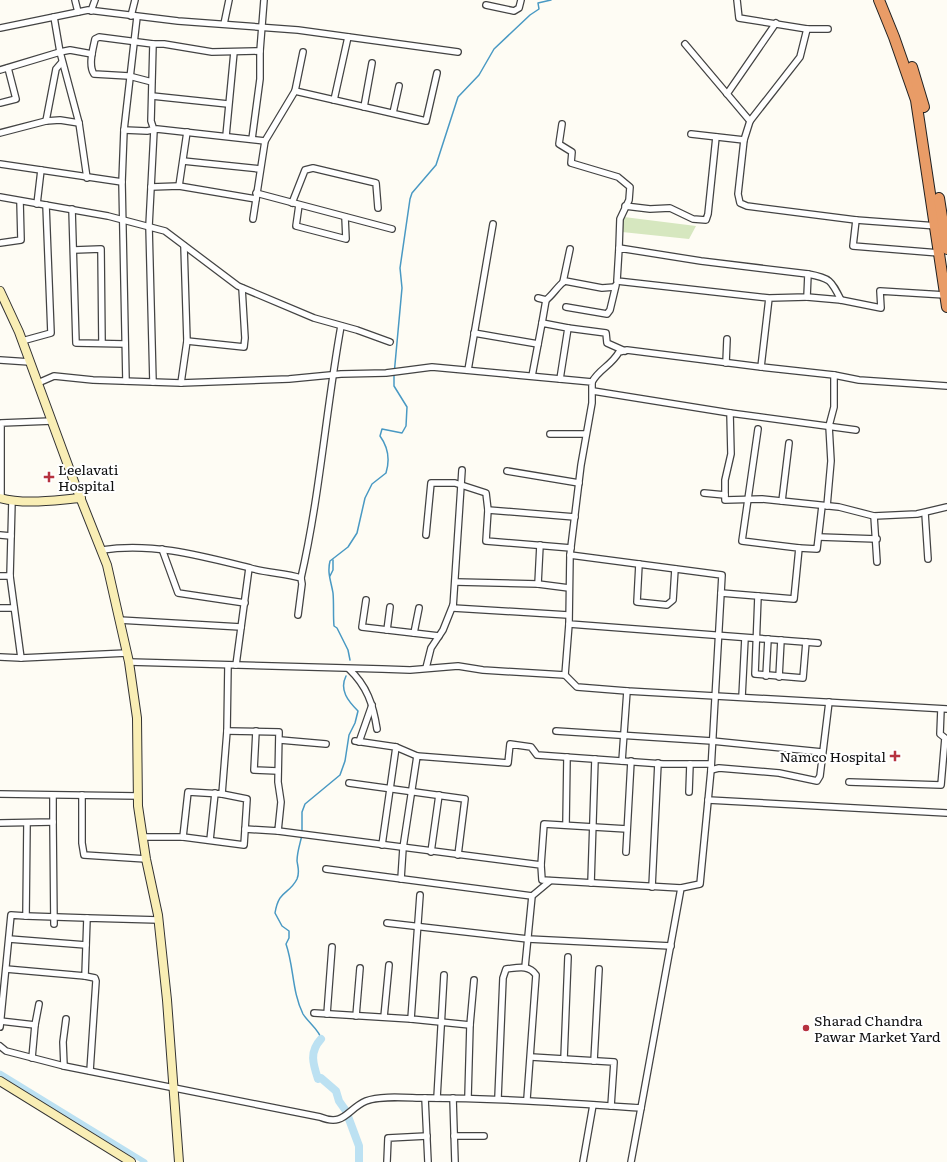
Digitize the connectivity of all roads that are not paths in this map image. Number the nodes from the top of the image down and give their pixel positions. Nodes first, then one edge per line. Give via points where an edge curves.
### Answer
1 (75, 0) edge
2 (95, 0) edge
3 (135, 0) edge
4 (229, 0) edge
5 (264, 0) edge
6 (521, 0) edge
7 (737, 0) edge
8 (879, 0) edge
9 (885, 0) edge
10 (486, 5) dead end
11 (91, 10) junction
12 (78, 12) junction
13 (134, 16) junction
14 (54, 17) junction
15 (776, 23) junction
16 (224, 24) junction
17 (262, 27) junction
18 (0, 28) edge
19 (807, 29) junction
20 (828, 29) dead end
21 (348, 37) junction
22 (134, 40) junction
23 (153, 44) junction
24 (685, 44) dead end
25 (260, 51) junction
26 (60, 52) junction
27 (234, 52) junction
28 (303, 52) dead end
29 (458, 52) dead end
30 (92, 54) junction
31 (62, 62) junction
32 (372, 63) dead end
33 (8, 68) junction
34 (0, 70) edge
35 (437, 73) dead end
36 (129, 76) junction
37 (152, 82) junction
38 (399, 86) dead end
39 (295, 91) junction
40 (727, 94) junction
41 (152, 96) junction
42 (334, 100) junction
43 (0, 103) edge
44 (228, 104) junction
45 (364, 107) junction
46 (394, 112) junction
47 (46, 121) junction
48 (750, 121) junction
49 (79, 123) junction
50 (562, 124) dead end
51 (124, 130) junction
52 (154, 130) junction
53 (187, 132) junction
54 (0, 133) edge
55 (690, 134) dead end
56 (226, 136) junction
57 (716, 137) junction
58 (252, 139) junction
59 (744, 140) junction
60 (265, 141) junction
61 (182, 161) junction
62 (0, 164) edge
63 (260, 169) junction
64 (41, 170) junction
65 (87, 178) junction
66 (122, 182) junction
67 (151, 186) junction
68 (179, 186) junction
69 (256, 196) junction
70 (0, 197) edge
71 (20, 201) junction
72 (292, 203) junction
73 (37, 204) junction
74 (46, 205) junction
75 (299, 205) junction
76 (625, 206) junction
77 (378, 208) dead end
78 (72, 209) junction
79 (345, 217) junction
80 (122, 219) junction
81 (254, 219) dead end
82 (856, 220) junction
83 (493, 224) dead end
84 (149, 226) junction
85 (942, 226) edge
86 (392, 229) dead end
87 (0, 244) edge
88 (184, 246) junction
89 (619, 248) junction
90 (570, 249) dead end
91 (74, 250) junction
92 (943, 251) edge
93 (808, 274) junction
94 (617, 280) junction
95 (563, 282) junction
96 (615, 287) junction
97 (242, 288) junction
98 (0, 291) edge
99 (945, 295) junction
100 (807, 297) junction
101 (538, 298) dead end
102 (769, 298) junction
103 (546, 300) junction
104 (841, 300) junction
105 (566, 307) dead end
106 (947, 307) edge
107 (542, 323) junction
108 (341, 326) junction
109 (568, 328) junction
110 (474, 333) junction
111 (727, 339) dead end
112 (22, 341) junction
113 (187, 341) junction
114 (390, 342) dead end
115 (102, 343) junction
116 (125, 344) junction
117 (538, 344) junction
118 (625, 351) junction
119 (0, 360) edge
120 (30, 362) junction
121 (726, 363) junction
122 (761, 367) junction
123 (468, 370) junction
124 (332, 375) junction
125 (834, 375) junction
126 (532, 376) junction
127 (560, 378) junction
128 (126, 381) junction
129 (152, 382) junction
130 (592, 382) junction
131 (38, 383) junction
132 (181, 383) junction
133 (947, 386) edge
134 (592, 391) junction
135 (730, 413) junction
136 (52, 421) junction
137 (829, 426) junction
138 (758, 429) dead end
139 (856, 430) dead end
140 (550, 434) dead end
141 (586, 434) junction
142 (789, 443) dead end
143 (462, 470) dead end
144 (507, 471) dead end
145 (578, 483) junction
146 (461, 486) junction
147 (704, 493) dead end
148 (724, 496) junction
149 (1, 498) edge
150 (81, 498) junction
151 (748, 499) junction
152 (12, 501) junction
153 (782, 501) junction
154 (824, 506) junction
155 (947, 507) edge
156 (488, 510) junction
157 (926, 513) junction
158 (874, 516) junction
159 (575, 517) junction
160 (0, 535) edge
161 (426, 535) dead end
162 (11, 536) junction
163 (819, 537) junction
164 (876, 539) junction
165 (540, 545) junction
166 (571, 548) junction
167 (799, 548) junction
168 (102, 550) junction
169 (162, 550) junction
170 (570, 555) junction
171 (928, 559) dead end
172 (877, 562) dead end
173 (639, 564) junction
174 (249, 568) junction
175 (675, 569) junction
176 (0, 576) edge
177 (10, 576) junction
178 (301, 578) junction
179 (456, 582) junction
180 (538, 584) junction
181 (569, 588) junction
182 (721, 593) junction
183 (758, 596) junction
184 (366, 600) dead end
185 (244, 603) junction
186 (453, 605) junction
187 (390, 607) dead end
188 (0, 608) edge
189 (14, 608) junction
190 (419, 608) dead end
191 (298, 615) dead end
192 (568, 615) junction
193 (119, 620) junction
194 (569, 624) junction
195 (241, 627) junction
196 (387, 630) junction
197 (414, 633) junction
198 (438, 636) junction
199 (719, 636) junction
200 (745, 638) junction
201 (756, 638) junction
202 (768, 639) junction
203 (781, 640) junction
204 (806, 642) junction
205 (818, 643) dead end
206 (127, 653) junction
207 (0, 657) edge
208 (21, 658) junction
209 (129, 662) junction
210 (228, 665) junction
211 (236, 665) junction
212 (426, 668) junction
213 (349, 669) junction
214 (565, 675) junction
215 (766, 676) junction
216 (779, 677) junction
217 (627, 691) junction
218 (714, 696) junction
219 (742, 697) junction
220 (829, 702) junction
221 (372, 705) junction
222 (944, 709) edge
223 (377, 729) dead end
224 (227, 731) junction
225 (256, 731) junction
226 (556, 731) dead end
227 (625, 735) junction
228 (280, 740) junction
229 (712, 741) junction
230 (326, 744) dead end
231 (396, 747) junction
232 (822, 752) junction
233 (417, 756) junction
234 (567, 757) junction
235 (594, 759) junction
236 (622, 761) junction
237 (631, 761) junction
238 (658, 763) junction
239 (690, 764) junction
240 (711, 767) junction
241 (278, 771) junction
242 (849, 782) dead end
243 (349, 783) dead end
244 (390, 788) junction
245 (412, 791) junction
246 (689, 792) dead end
247 (215, 793) junction
248 (0, 794) edge
249 (222, 794) junction
250 (82, 795) junction
251 (439, 795) junction
252 (53, 796) junction
253 (138, 796) junction
254 (708, 800) junction
255 (947, 813) edge
256 (53, 822) junction
257 (0, 823) edge
258 (26, 823) junction
259 (566, 825) junction
260 (592, 826) junction
261 (245, 829) junction
262 (627, 829) junction
263 (278, 831) junction
264 (143, 837) junction
265 (182, 837) junction
266 (210, 840) junction
267 (382, 845) junction
268 (403, 848) junction
269 (431, 852) junction
270 (626, 852) dead end
271 (458, 855) junction
272 (146, 859) junction
273 (541, 865) junction
274 (326, 869) dead end
275 (400, 879) junction
276 (550, 881) junction
277 (590, 883) junction
278 (652, 887) junction
279 (681, 888) junction
280 (420, 895) dead end
281 (532, 896) junction
282 (26, 916) junction
283 (54, 918) junction
284 (87, 918) junction
285 (159, 920) junction
286 (387, 923) dead end
287 (54, 924) dead end
288 (418, 926) junction
289 (9, 939) junction
290 (528, 939) junction
291 (86, 945) junction
292 (671, 946) junction
293 (332, 947) dead end
294 (568, 957) dead end
295 (0, 960) edge
296 (7, 960) junction
297 (389, 965) dead end
298 (525, 967) junction
299 (360, 968) dead end
300 (6, 969) junction
301 (599, 969) dead end
302 (444, 975) dead end
303 (86, 976) junction
304 (474, 980) dead end
305 (39, 1004) dead end
306 (314, 1013) dead end
307 (327, 1014) junction
308 (356, 1016) junction
309 (384, 1017) junction
310 (66, 1019) dead end
311 (411, 1019) junction
312 (440, 1022) junction
313 (0, 1023) edge
314 (35, 1025) junction
315 (470, 1025) junction
316 (0, 1046) edge
317 (531, 1057) junction
318 (32, 1058) junction
319 (564, 1059) junction
320 (594, 1061) junction
321 (64, 1066) junction
322 (90, 1071) junction
323 (0, 1081) edge
324 (174, 1088) junction
325 (468, 1097) junction
326 (425, 1098) junction
327 (437, 1098) junction
328 (453, 1098) junction
329 (498, 1098) junction
330 (527, 1099) junction
331 (593, 1104) junction
332 (611, 1106) junction
333 (641, 1108) junction
334 (427, 1136) junction
335 (454, 1136) junction
336 (484, 1136) dead end
337 (131, 1162) edge
338 (179, 1162) edge
339 (387, 1162) edge
340 (428, 1162) edge
341 (455, 1162) edge
342 (583, 1162) edge
343 (631, 1162) edge

1 - 12 street
2 - 11 street
3 - 13 street
4 - 16 street
5 - 17 street
6 - 10 street via 520,8 514,11
7 - 15 street via 739,18
8 - 85 highway via 916,100
9 - 85 highway via 921,95
11 - 12 street
11 - 13 street
12 - 14 street
13 - 16 street
13 - 22 street
14 - 18 street
14 - 26 street
15 - 19 street
15 - 40 street
16 - 17 street
17 - 21 street
17 - 25 street
19 - 20 street
19 - 48 street via 800,57
21 - 29 street
21 - 42 street
22 - 23 street
22 - 30 street via 100,37 94,39
22 - 36 street
23 - 27 street via 212,52
23 - 37 street
24 - 40 street
25 - 27 street
25 - 58 street via 260,79
26 - 30 street via 70,50
26 - 31 street
26 - 33 street
27 - 44 street
28 - 39 street
30 - 36 street via 94,74
31 - 47 street via 56,69
31 - 49 street
32 - 45 street
33 - 34 street
33 - 43 street via 16,99
35 - 46 street via 426,121
36 - 37 street
36 - 51 street
37 - 41 street
38 - 46 street
39 - 42 street
39 - 60 street
40 - 48 street
41 - 44 street
41 - 52 street via 151,121
42 - 45 street
44 - 56 street
45 - 46 street
47 - 49 street
47 - 54 street
48 - 59 street
49 - 65 street
50 - 76 street via 559,144 572,152 571,163 618,177 625,182 630,187 630,194
51 - 52 street
51 - 66 street
52 - 53 street
52 - 67 street
53 - 56 street
53 - 61 street
55 - 57 street
56 - 58 street
57 - 59 street
57 - 76 street via 706,220 693,219 670,208 644,209
58 - 60 street
59 - 82 street via 738,194 742,205
60 - 63 street
61 - 63 street
61 - 68 street
62 - 64 street
63 - 69 street
64 - 65 street
64 - 73 street
65 - 66 street
66 - 80 street
67 - 68 street
67 - 84 street
68 - 69 street
69 - 72 street
69 - 81 street
70 - 71 street
71 - 73 street
71 - 87 street via 21,240
72 - 75 street
72 - 77 street via 305,170 313,168 376,183
73 - 74 street
74 - 78 street
74 - 112 street via 51,332
75 - 79 street
75 - 79 street via 296,226 346,239
76 - 89 street via 620,219
78 - 80 street
78 - 91 street
79 - 86 street
80 - 84 street
80 - 116 street
82 - 85 street
82 - 92 street via 853,246
83 - 110 street
84 - 88 street via 165,231
84 - 129 street
85 - 92 highway
88 - 97 street
88 - 113 street
89 - 93 street
89 - 94 street
90 - 95 street
91 - 115 street via 76,343
91 - 115 street via 101,249
92 - 99 highway
93 - 100 street
93 - 104 street via 825,277 832,282
94 - 96 street
94 - 102 street
95 - 96 street via 602,288
95 - 103 street
96 - 105 street via 607,314
97 - 108 street via 314,318
97 - 113 street via 245,346
98 - 112 main road
99 - 104 street via 880,291 881,308
99 - 106 highway
100 - 102 street
100 - 104 street
101 - 103 street
102 - 122 street
103 - 107 street
107 - 109 street
107 - 117 street
108 - 114 street
108 - 124 street
109 - 118 street via 606,333 606,343
109 - 127 street
110 - 117 street
110 - 123 street
111 - 121 street
112 - 120 main road
113 - 132 street
115 - 116 street
116 - 128 street
117 - 126 street
118 - 121 street
118 - 130 street via 619,352 614,361 595,376
119 - 120 street
120 - 131 main road
121 - 122 street
122 - 125 street
123 - 124 street via 432,367 386,373
123 - 126 street
124 - 132 street
124 - 178 street via 311,537
125 - 133 street via 859,380
125 - 137 street via 834,407
126 - 127 street
127 - 130 street
128 - 129 street
128 - 131 street via 54,376
129 - 132 street
130 - 134 street
131 - 136 main road
134 - 135 street
134 - 141 street
135 - 137 street
135 - 148 street via 731,454 724,480
136 - 149 street via 1,423
136 - 150 main road
137 - 139 street
137 - 154 street via 830,461
138 - 151 street
140 - 141 street
141 - 145 street
142 - 153 street
143 - 146 street
144 - 145 street
145 - 159 street
146 - 156 street via 486,493
146 - 161 street via 455,483 431,483
146 - 179 street via 455,557
147 - 148 street
148 - 151 street via 724,500
149 - 152 main road
150 - 152 main road
150 - 168 main road
151 - 153 street
151 - 167 street via 742,541
152 - 162 street
153 - 154 street
154 - 158 street
154 - 163 street
155 - 157 street
156 - 159 street
156 - 165 street via 486,541
157 - 158 street
157 - 171 street
158 - 164 street
159 - 166 street
160 - 162 street
162 - 177 street
163 - 164 street
163 - 167 street via 817,549
164 - 172 street
165 - 166 street
165 - 180 street
166 - 170 street
167 - 183 street via 794,599
168 - 169 street via 123,547
168 - 193 main road via 108,565
169 - 174 street via 232,562
169 - 185 street via 178,593
170 - 173 street
170 - 181 street
173 - 175 street
173 - 175 street via 637,602 667,606 673,600
174 - 178 street
174 - 185 street
175 - 182 street via 722,575
176 - 177 street
177 - 189 street
178 - 191 street
179 - 180 street
179 - 186 street
180 - 181 street
181 - 192 street
182 - 183 street
182 - 199 street
183 - 201 street
184 - 196 street via 362,627
185 - 195 street
186 - 192 street via 453,608
186 - 198 street
187 - 196 street
188 - 189 street
189 - 208 street
190 - 197 street
192 - 194 street
193 - 195 street
193 - 206 main road
194 - 199 street
194 - 214 street
195 - 211 street
196 - 197 street
197 - 198 street
198 - 212 street via 430,648
199 - 200 street
199 - 218 street
200 - 201 street
200 - 219 street
201 - 202 street
201 - 215 street via 755,674
202 - 203 street
202 - 215 street
203 - 204 street
203 - 216 street
204 - 205 street
204 - 216 street via 803,678
206 - 208 street
206 - 209 main road
207 - 208 street
209 - 210 street
209 - 253 main road via 136,718
210 - 211 street
210 - 224 street
211 - 213 street
212 - 213 street
212 - 214 street via 458,666
213 - 221 street via 362,681
214 - 217 street via 577,687
215 - 216 street
217 - 218 street
217 - 227 street
218 - 219 street
218 - 229 street
219 - 220 street
220 - 222 street
220 - 232 street
221 - 223 street
221 - 231 street via 357,741
222 - 242 street via 940,734 945,738 941,785
224 - 225 street
224 - 249 street
225 - 228 street via 279,732
225 - 241 street via 254,770
226 - 227 street
227 - 229 street
227 - 236 street
228 - 230 street
228 - 241 street
229 - 232 street
229 - 240 street
231 - 233 street
231 - 244 street
232 - 240 street via 820,776 817,781
233 - 234 street via 508,763 510,744 531,747 537,755
233 - 245 street
234 - 235 street
234 - 259 street
235 - 236 street
235 - 260 street
236 - 237 street
237 - 238 street
237 - 262 street
238 - 239 street
238 - 278 street
239 - 240 street
239 - 246 street
240 - 254 street
241 - 263 street via 281,802
243 - 244 street
244 - 245 street
244 - 267 street
245 - 251 street
245 - 268 street
247 - 249 street
247 - 265 street via 188,792
247 - 266 street
248 - 252 street
249 - 261 street via 247,800
250 - 252 street
250 - 253 street
250 - 272 street via 84,855
251 - 269 street
251 - 271 street via 465,799
252 - 256 street
253 - 264 main road
254 - 255 street
254 - 279 street via 700,884
256 - 258 street
256 - 283 street
257 - 258 street
258 - 282 street
259 - 260 street
259 - 273 street via 544,824
260 - 262 street
260 - 277 street
261 - 263 street
261 - 266 street via 244,845
262 - 270 street
263 - 267 street
264 - 265 street
264 - 272 main road
265 - 266 street
267 - 268 street
268 - 269 street
268 - 275 street
269 - 271 street
271 - 273 street
272 - 285 main road
273 - 276 street via 542,880
274 - 275 street
275 - 281 street
276 - 277 street
276 - 281 street
277 - 278 street
278 - 279 street
279 - 292 street
280 - 288 street
281 - 290 street
282 - 283 street
282 - 289 street via 12,915
283 - 284 street
283 - 287 street
284 - 285 street
284 - 291 street
285 - 324 main road
286 - 288 street
288 - 290 street
288 - 311 street
289 - 291 street
289 - 296 street
290 - 292 street
290 - 298 street
291 - 303 street
292 - 333 street
293 - 307 street
294 - 319 street
295 - 296 street
296 - 300 street
297 - 309 street
298 - 317 street via 534,971 536,975
298 - 329 street via 506,969 503,978
299 - 308 street
300 - 303 street
300 - 313 street
301 - 320 street
302 - 312 street
303 - 322 street via 95,978 96,981
304 - 315 street
305 - 314 street
306 - 307 street
307 - 308 street
308 - 309 street
309 - 311 street
310 - 321 street via 63,1042
311 - 312 street
312 - 315 street
312 - 327 street
313 - 314 street
314 - 318 street
315 - 325 street
316 - 318 street
317 - 319 street
317 - 330 street
318 - 321 street
319 - 320 street
320 - 332 street via 614,1062
321 - 322 street
322 - 324 street
323 - 337 main road
324 - 326 street via 328,1121 345,1117 369,1100
324 - 338 main road
325 - 328 street
325 - 329 street
326 - 327 street
326 - 334 street
327 - 328 street
328 - 335 street
329 - 330 street
330 - 331 street
331 - 332 street
331 - 342 street
332 - 333 street
333 - 343 street
334 - 339 street via 388,1138
334 - 340 street
335 - 336 street
335 - 341 street

